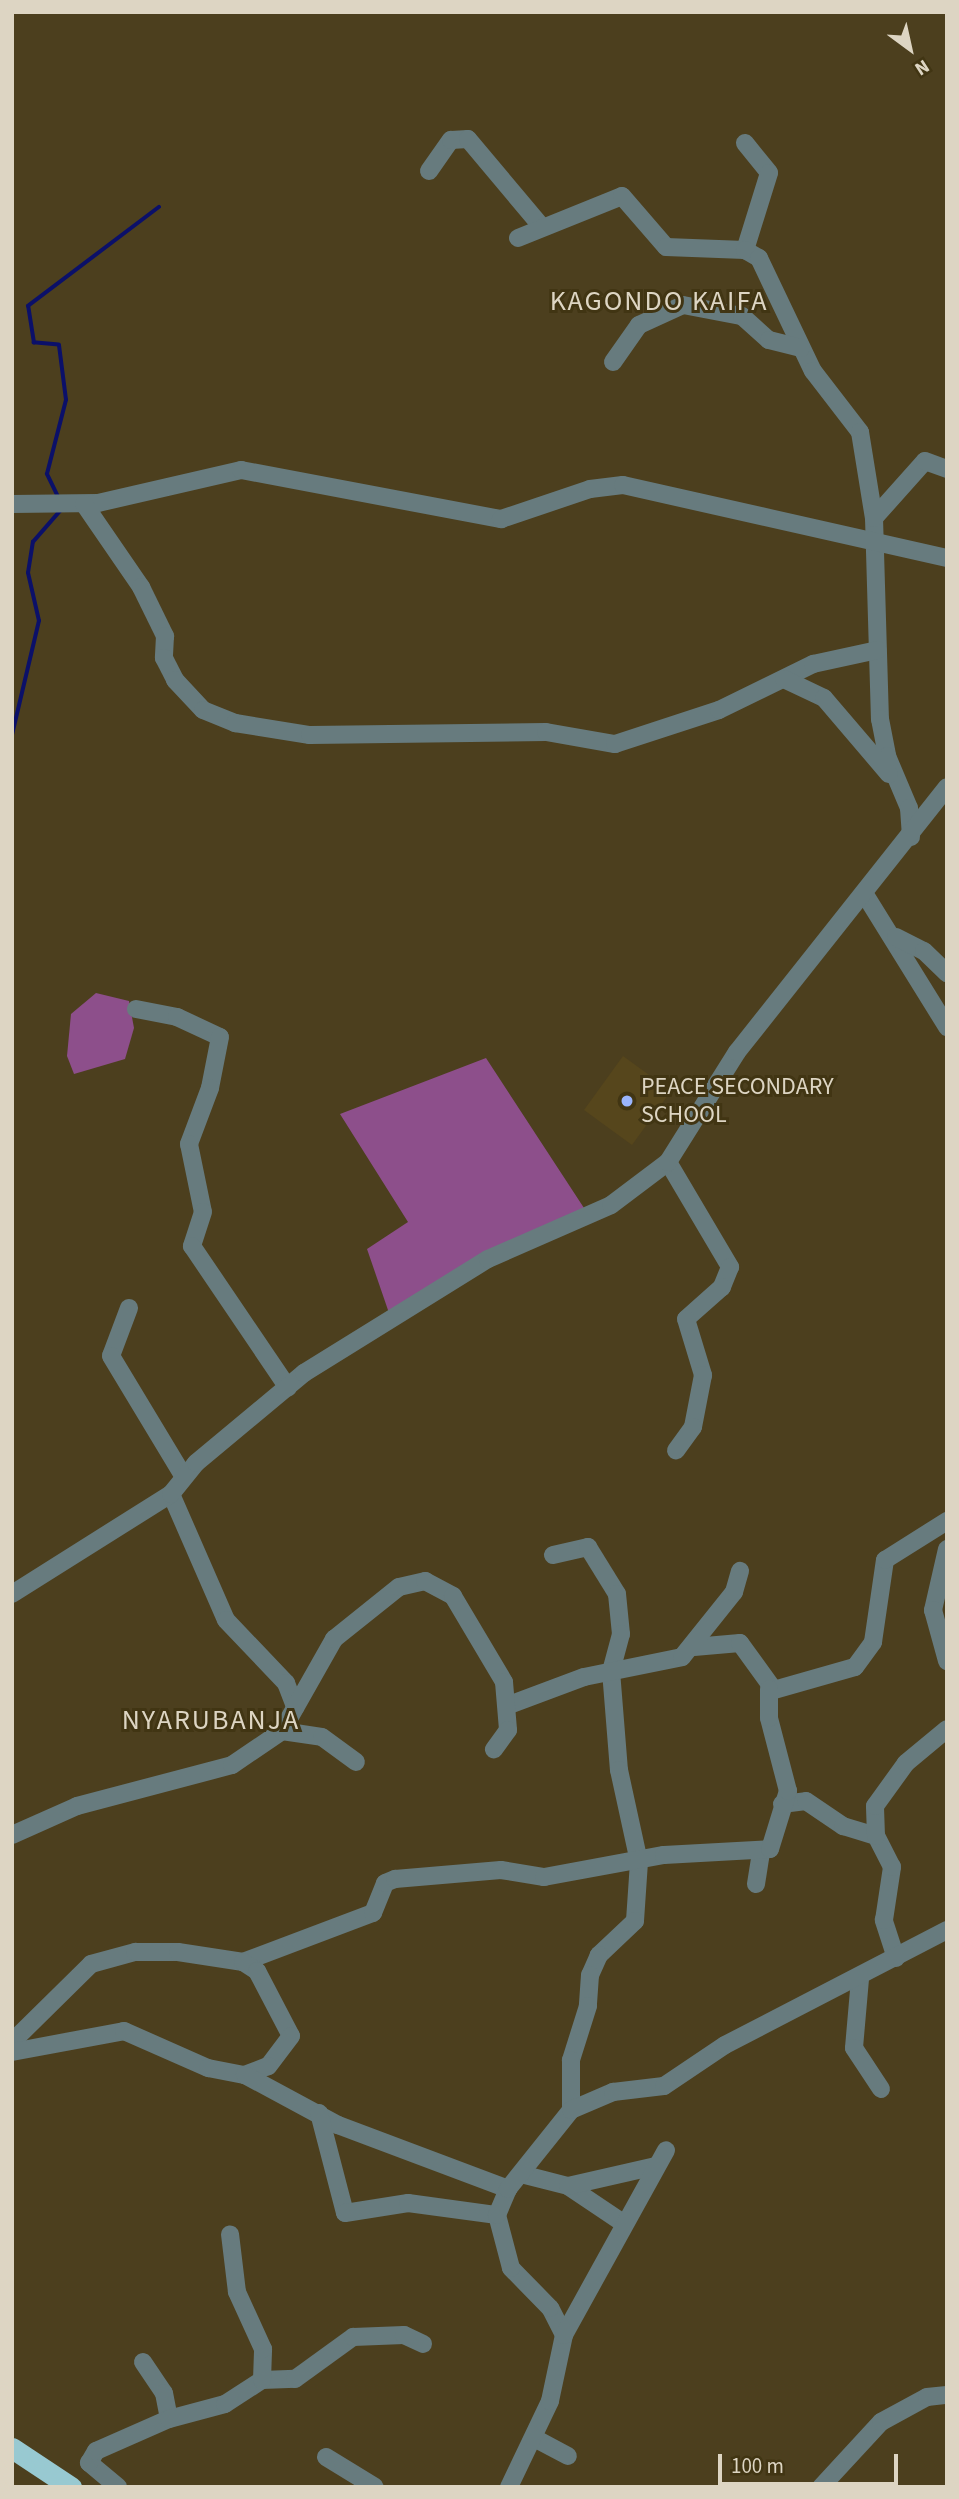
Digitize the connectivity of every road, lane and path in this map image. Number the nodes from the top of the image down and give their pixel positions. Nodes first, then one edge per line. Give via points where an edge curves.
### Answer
1 (745, 142) dead end
2 (429, 171) dead end
3 (541, 226) junction
4 (518, 237) dead end
5 (745, 250) junction
6 (801, 348) junction
7 (613, 362) dead end
8 (947, 469) edge
9 (12, 504) edge
10 (76, 505) junction
11 (874, 519) junction
12 (872, 537) junction
13 (947, 558) edge
14 (877, 650) junction
15 (830, 660) junction
16 (784, 679) junction
17 (817, 692) junction
18 (896, 782) junction
19 (947, 787) edge
20 (911, 837) junction
21 (864, 893) junction
22 (896, 937) junction
23 (947, 973) edge
24 (136, 1009) dead end
25 (947, 1027) edge
26 (668, 1162) junction
27 (129, 1308) dead end
28 (288, 1388) junction
29 (676, 1450) dead end
30 (184, 1478) junction
31 (171, 1494) junction
32 (947, 1521) edge
33 (947, 1549) edge
34 (553, 1555) dead end
35 (740, 1571) dead end
36 (12, 1594) edge
37 (694, 1647) junction
38 (947, 1661) edge
39 (611, 1671) junction
40 (769, 1689) junction
41 (509, 1705) junction
42 (295, 1707) junction
43 (947, 1729) edge
44 (282, 1731) junction
45 (494, 1749) dead end
46 (356, 1762) dead end
47 (782, 1804) junction
48 (12, 1835) edge
49 (876, 1836) junction
50 (761, 1852) junction
51 (639, 1862) junction
52 (756, 1884) dead end
53 (947, 1930) edge
54 (896, 1958) junction
55 (243, 1962) junction
56 (860, 1979) junction
57 (12, 2042) edge
58 (12, 2052) edge
59 (245, 2075) junction
60 (881, 2089) dead end
61 (571, 2110) junction
62 (319, 2113) junction
63 (666, 2150) dead end
64 (656, 2166) junction
65 (521, 2174) junction
66 (568, 2186) junction
67 (508, 2189) junction
68 (497, 2215) junction
69 (623, 2223) junction
70 (230, 2234) dead end
71 (564, 2335) junction
72 (424, 2344) dead end
73 (143, 2362) dead end
74 (262, 2380) junction
75 (947, 2395) edge
76 (169, 2419) junction
77 (536, 2439) junction
78 (12, 2448) edge
79 (568, 2456) dead end
80 (326, 2457) dead end
81 (71, 2487) edge
82 (118, 2487) edge
83 (374, 2487) edge
84 (509, 2487) edge
85 (821, 2487) edge

1 - 5 street via 769,173
2 - 3 street via 451,140 468,139
3 - 4 street
3 - 5 street via 622,196 666,247
5 - 6 street via 764,266
6 - 7 street via 769,340 743,316 682,305 639,325
6 - 11 street via 860,432
8 - 11 street via 925,461
9 - 10 street
10 - 12 street via 241,470 501,519 583,491 623,485 691,497 792,528
10 - 16 street via 141,587 165,636 164,657 176,680 202,710 235,723 310,735 546,732 615,744 719,710
11 - 12 street
12 - 13 street
12 - 14 street
14 - 15 street
14 - 18 street via 880,719
15 - 16 street
15 - 17 street
16 - 17 street
17 - 18 street
18 - 20 street via 909,808
19 - 20 street
20 - 21 street
21 - 22 street
21 - 26 street via 737,1052
22 - 23 street via 924,951
22 - 25 street
24 - 28 street via 177,1017 220,1037 210,1088 189,1144 203,1212 192,1246
26 - 28 street via 611,1205 488,1259
26 - 29 street via 730,1267 722,1287 686,1319 704,1375 693,1427
27 - 30 street via 111,1356
28 - 30 street
30 - 31 street
31 - 36 street
31 - 42 street via 226,1620 286,1683
32 - 40 street via 885,1560 873,1642 864,1660 825,1680
33 - 38 street via 933,1610
34 - 39 street via 588,1547 613,1585 621,1634
35 - 37 street via 734,1592
37 - 39 street via 666,1663
37 - 40 street via 740,1643
39 - 41 street
39 - 51 street via 623,1801
40 - 47 street via 768,1718 788,1780
41 - 42 street via 493,1659 453,1596 425,1581 399,1587 356,1617 334,1639
41 - 45 street via 508,1730
42 - 44 street
43 - 49 street via 889,1782 874,1806
44 - 46 street via 322,1737
44 - 48 street via 232,1765 77,1805
47 - 49 street via 806,1801 843,1826
47 - 50 street via 773,1844
49 - 54 street via 892,1867 884,1920
50 - 51 street via 702,1852
50 - 52 street
51 - 55 street via 544,1877 501,1870 388,1881 373,1913
51 - 61 street via 635,1921 599,1955 590,1975 588,2007 571,2060
53 - 54 street
54 - 56 street
55 - 57 street via 157,1950 114,1955 76,1977
55 - 59 street via 257,1971 290,2036 268,2066
56 - 60 street via 854,2048
56 - 61 street via 725,2045 664,2086 612,2092
58 - 59 street via 124,2031 208,2068
59 - 62 street
61 - 65 street
62 - 67 street
62 - 68 street via 345,2213 408,2203
63 - 64 street
64 - 66 street
64 - 69 street
65 - 66 street
65 - 67 street
66 - 69 street
67 - 68 street
68 - 71 street via 511,2268 550,2308
69 - 71 street via 607,2265
70 - 74 street via 237,2292 263,2349
71 - 77 street via 558,2379
72 - 74 street via 404,2334 353,2337 295,2379
73 - 76 street via 164,2393
74 - 76 street via 225,2404
75 - 85 street via 927,2398 881,2422
76 - 82 street via 96,2451 89,2463
77 - 79 street
77 - 84 street
78 - 81 highway
80 - 83 street

